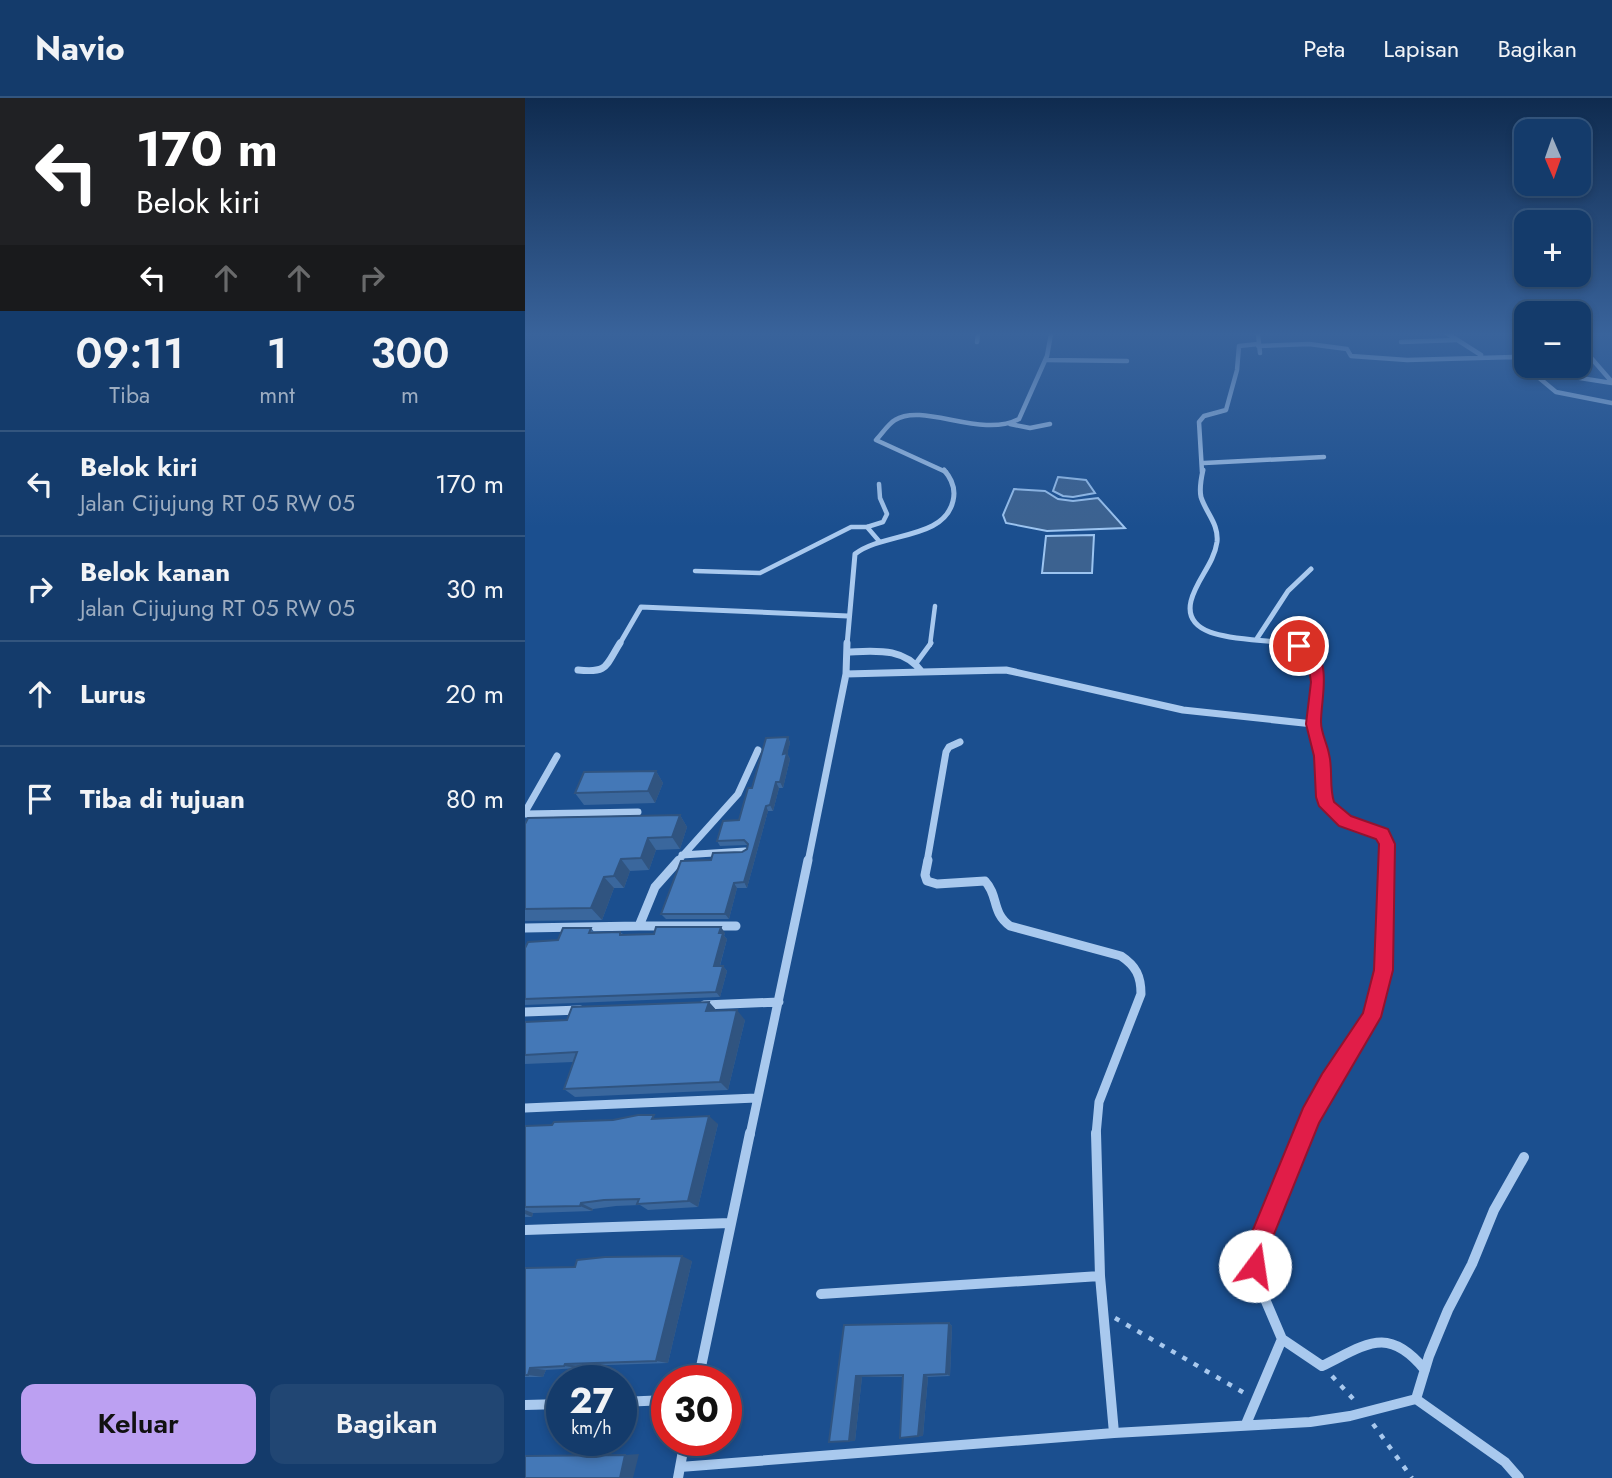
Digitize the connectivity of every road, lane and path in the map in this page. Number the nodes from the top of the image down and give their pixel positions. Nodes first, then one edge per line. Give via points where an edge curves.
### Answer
1 (1027, 398) edge
2 (1229, 398) edge
3 (1589, 398) edge
4 (1612, 403) edge
5 (1009, 424) junction
6 (1050, 424) dead end
7 (1324, 457) dead end
8 (1204, 463) junction
9 (879, 484) dead end
10 (867, 527) junction
11 (879, 541) junction
12 (1311, 569) dead end
13 (695, 572) dead end
14 (935, 606) dead end
15 (848, 616) junction
16 (1257, 640) junction
17 (847, 652) junction
18 (917, 662) junction
19 (578, 670) dead end
20 (922, 672) junction
21 (846, 674) junction
22 (1313, 724) junction
23 (960, 742) dead end
24 (758, 750) dead end
25 (557, 756) dead end
26 (638, 812) dead end
27 (525, 813) edge
28 (745, 851) edge
29 (681, 855) junction
30 (639, 926) junction
31 (736, 926) dead end
32 (525, 928) edge
33 (779, 1002) junction
34 (699, 1005) edge
35 (592, 1010) edge
36 (525, 1013) edge
37 (756, 1098) junction
38 (525, 1108) edge
39 (1524, 1157) dead end
40 (730, 1223) junction
41 (525, 1230) edge
42 (1100, 1276) junction
43 (821, 1294) dead end
44 (1102, 1310) junction
45 (1282, 1339) junction
46 (701, 1365) edge
47 (1425, 1370) junction
48 (1416, 1399) junction
49 (1258, 1401) junction
50 (546, 1404) edge
51 (525, 1405) edge
52 (1246, 1424) junction
53 (1115, 1433) junction
54 (679, 1473) edge
55 (1519, 1478) edge

1 - 5 street via 1021,417
2 - 8 street via 1226,410 1199,422
3 - 4 street
5 - 6 street via 1030,428
5 - 11 street via 983,425 915,414 894,420 878,436 878,442 950,475 953,506 938,523
7 - 8 street
8 - 16 street via 1201,496 1218,531 1217,542 1188,617 1202,630
9 - 10 lane via 886,518
10 - 11 lane
10 - 13 lane via 851,527 760,573
11 - 15 street via 855,554
12 - 16 street via 1288,591
14 - 18 lane via 929,647
15 - 17 street
15 - 19 street via 641,607 603,670
16 - 22 street via 1299,646 1312,658 1318,682
17 - 18 street via 899,652
17 - 21 street
18 - 20 street
20 - 21 street
20 - 22 street via 1006,670 1183,710
21 - 33 street
22 - 45 street via 1324,766 1327,806 1345,821 1382,834 1387,844 1384,970 1371,1017 1311,1116 1257,1249 1258,1286
23 - 42 street via 946,752 927,881 985,881 992,889 996,914 1010,926 1121,956 1135,964 1141,978 1141,994 1099,1102
24 - 29 street via 738,794
25 - 27 street
26 - 27 street
28 - 29 street
29 - 30 street via 655,887
30 - 31 street
30 - 32 street
33 - 34 street
33 - 37 street
35 - 36 street
37 - 38 street
37 - 40 street
39 - 47 street via 1494,1210
40 - 41 street
40 - 46 street
42 - 43 street
42 - 44 street
44 - 49 path
44 - 53 street
45 - 47 street via 1322,1366 1372,1344 1396,1344 1408,1350
45 - 49 street
47 - 48 street
48 - 52 street via 1310,1422
48 - 55 street via 1505,1462
49 - 52 street
50 - 51 street
52 - 53 street
53 - 54 street

